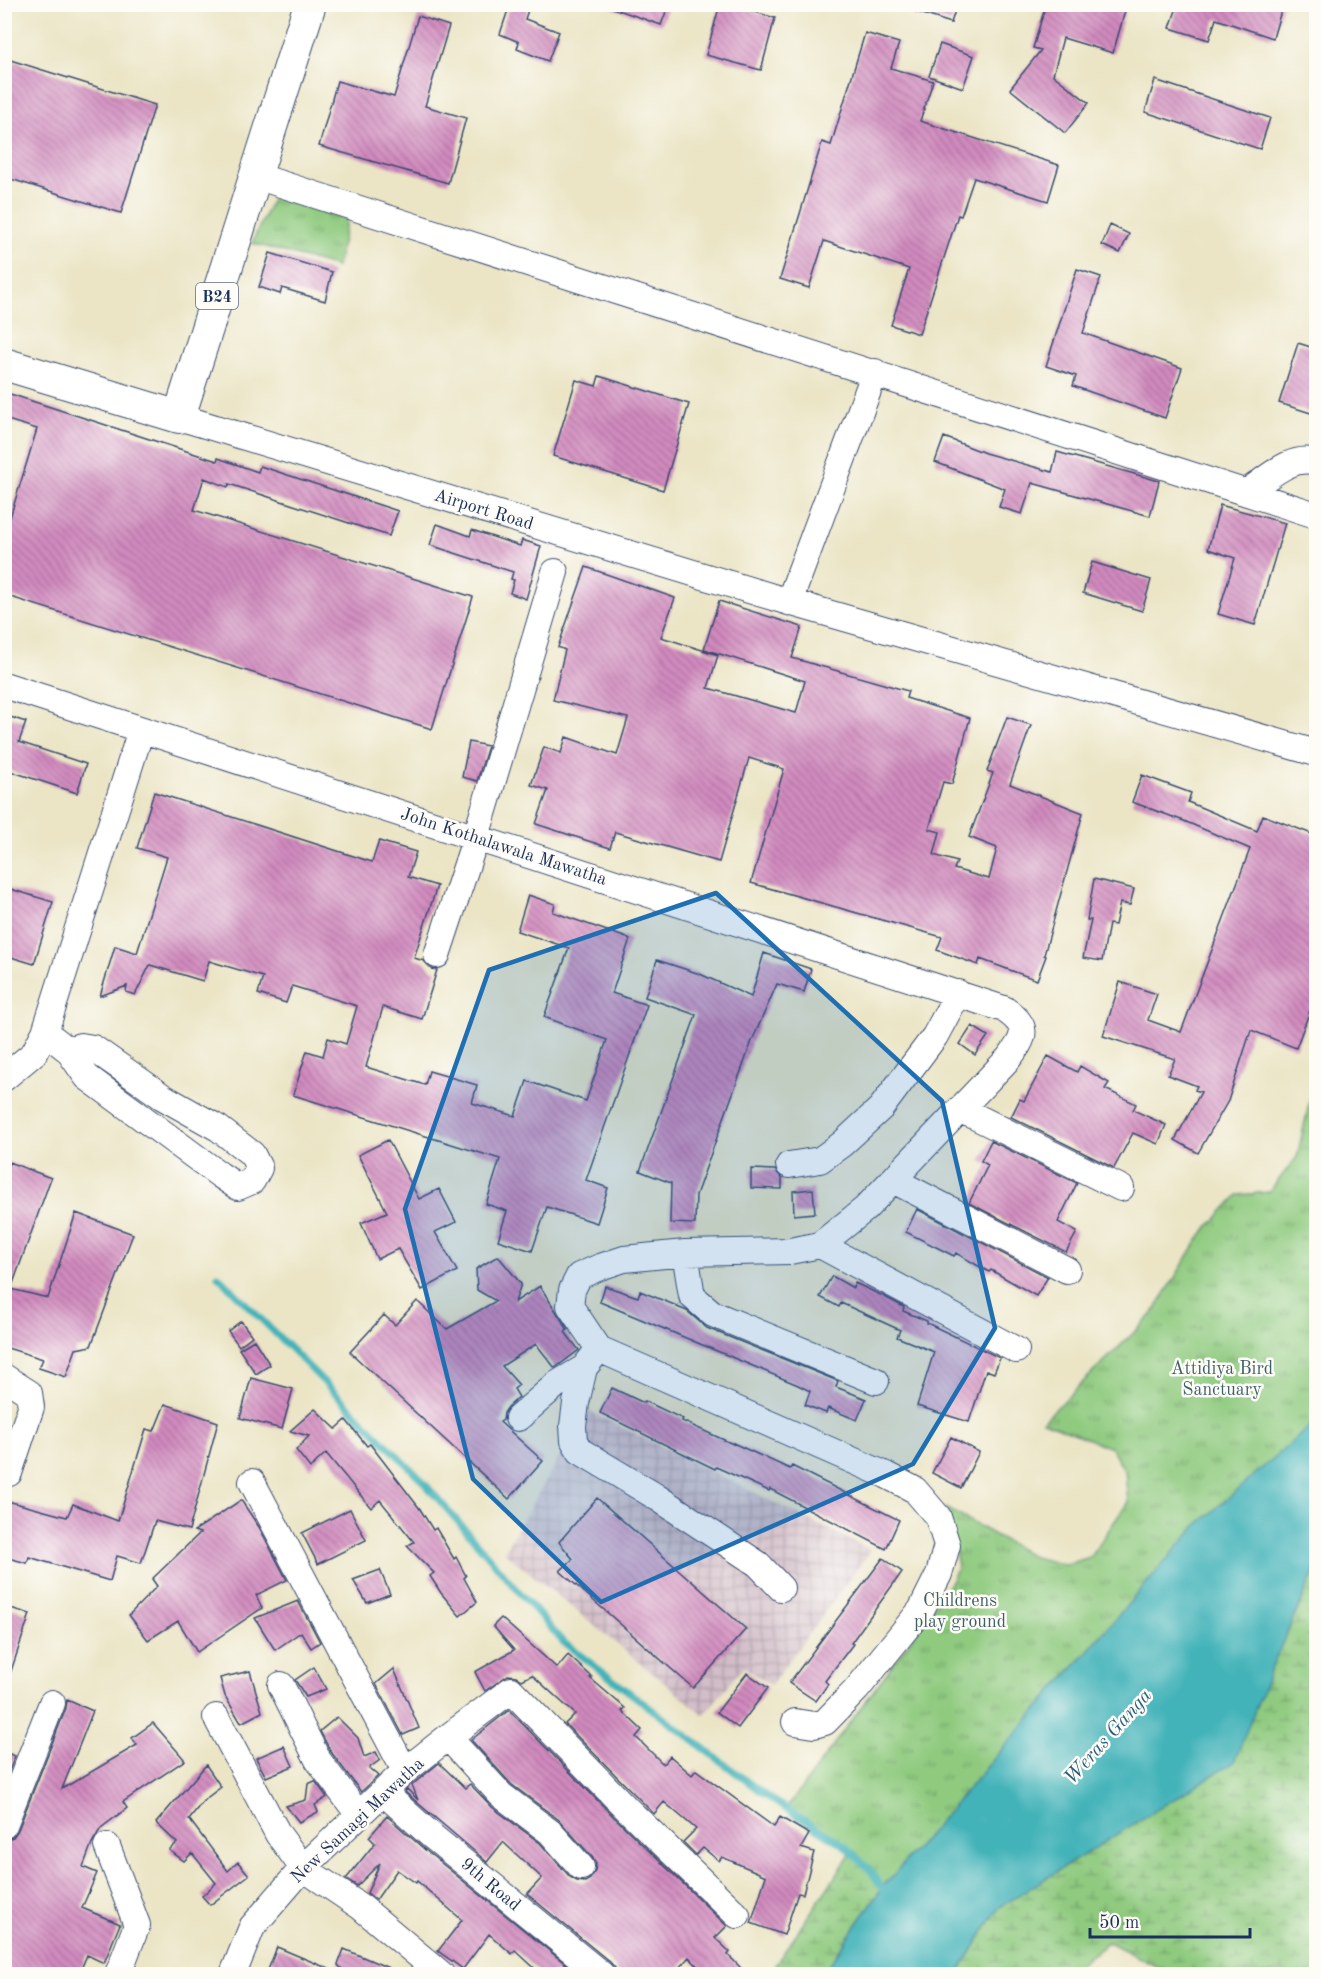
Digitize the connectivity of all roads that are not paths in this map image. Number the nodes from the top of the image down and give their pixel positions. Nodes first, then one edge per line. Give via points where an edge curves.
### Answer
1 (310, 4) edge
2 (256, 176) junction
3 (4, 364) edge
4 (875, 372) junction
5 (179, 417) junction
6 (1317, 462) edge
7 (1247, 492) junction
8 (1317, 515) edge
9 (555, 572) dead end
10 (789, 602) junction
11 (4, 685) edge
12 (141, 730) junction
13 (1317, 753) edge
14 (476, 837) junction
15 (438, 955) dead end
16 (958, 993) junction
17 (45, 1032) junction
18 (68, 1050) junction
19 (4, 1078) edge
20 (960, 1109) junction
21 (789, 1166) dead end
22 (893, 1180) junction
23 (1121, 1188) dead end
24 (820, 1245) junction
25 (685, 1253) junction
26 (1067, 1270) dead end
27 (1016, 1350) dead end
28 (592, 1359) junction
29 (4, 1377) edge
30 (876, 1381) dead end
31 (518, 1418) dead end
32 (9, 1473) dead end
33 (252, 1482) dead end
34 (781, 1588) dead end
35 (281, 1685) dead end
36 (52, 1703) dead end
37 (216, 1718) dead end
38 (795, 1722) dead end
39 (448, 1737) junction
40 (405, 1772) junction
41 (383, 1792) junction
42 (359, 1815) junction
43 (4, 1825) edge
44 (107, 1846) dead end
45 (581, 1867) dead end
46 (303, 1868) junction
47 (737, 1915) dead end
48 (118, 1974) edge
49 (233, 1974) edge
50 (441, 1974) edge
51 (601, 1974) edge

1 - 2 main road, B24
2 - 4 street
2 - 5 main road, B24
3 - 5 main road
4 - 7 street
4 - 10 street
5 - 10 street, Airport Road
6 - 7 street via 1291,463
7 - 8 street
9 - 14 street
10 - 13 street, Airport Road
11 - 12 street, John Kothalawala Mawatha
12 - 14 street, John Kothalawala Mawatha
12 - 17 street
14 - 15 street
14 - 16 street, John Kothalawala Mawatha
16 - 20 street, John Kothalawala Mawatha via 1004,1009 1020,1022 1023,1031 1008,1059
16 - 21 street via 935,1036 881,1108 820,1160
17 - 18 street
17 - 19 street via 34,1053
18 - 18 street via 87,1077 238,1187 252,1181 259,1168 252,1154 218,1128 163,1097 93,1048
20 - 22 street
20 - 23 street
22 - 24 street via 865,1209
22 - 26 street
24 - 25 street via 790,1251
24 - 27 street
25 - 28 street via 624,1259 579,1276 570,1306
25 - 30 street via 692,1296 712,1314
28 - 31 street
28 - 34 street via 573,1426 574,1442 580,1451 758,1564
28 - 38 street via 896,1480 915,1490 938,1517 947,1545 939,1574 921,1610 825,1722
29 - 32 street via 29,1393 31,1407
33 - 40 street
35 - 42 street via 318,1760
36 - 43 street
37 - 46 street via 278,1834
39 - 40 street, New Samagi Mawatha
39 - 45 street via 501,1795 550,1832
39 - 47 street, New Samagi Mawatha via 511,1690
40 - 41 street, New Samagi Mawatha
41 - 42 street, New Samagi Mawatha
41 - 51 street, 9th Road
42 - 46 street, New Samagi Mawatha
44 - 48 street via 137,1925
46 - 49 street, New Samagi Mawatha via 252,1927
46 - 50 street via 361,1907

